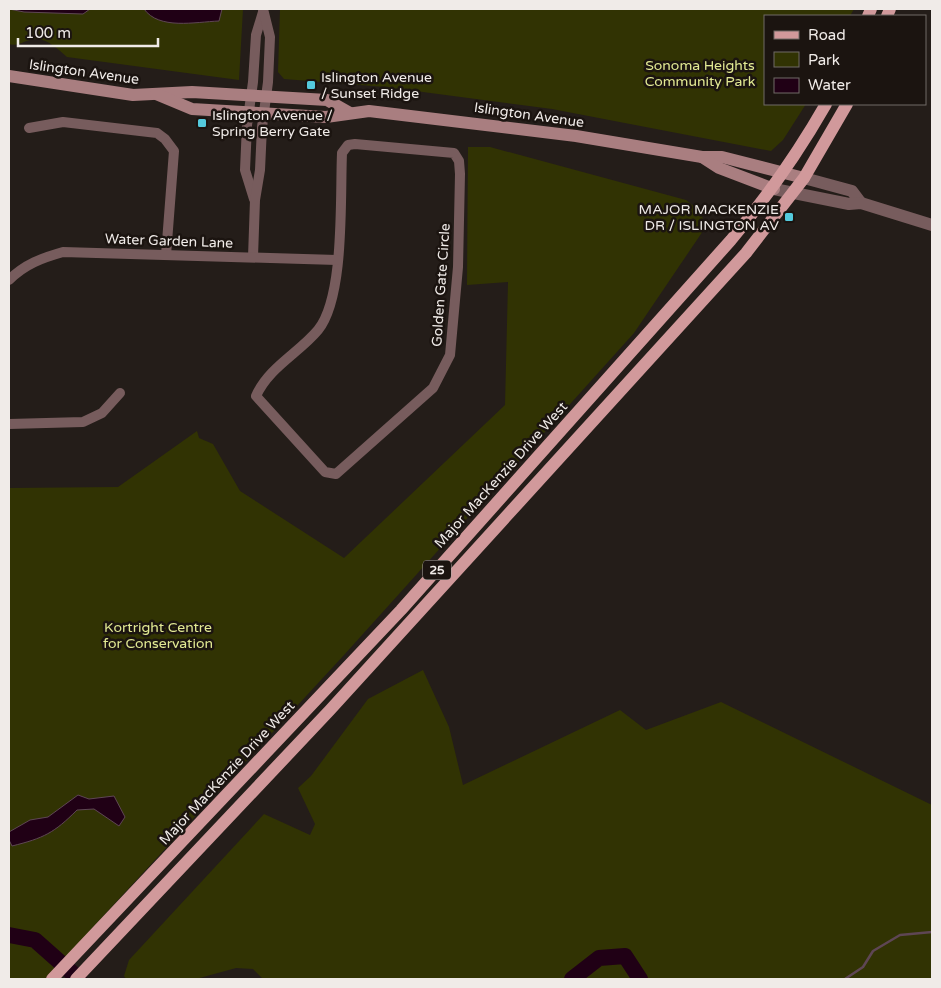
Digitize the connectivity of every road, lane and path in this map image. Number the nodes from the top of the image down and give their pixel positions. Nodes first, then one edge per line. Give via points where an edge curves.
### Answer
1 (263, 10) edge
2 (9, 76) edge
3 (156, 94) junction
4 (251, 96) junction
5 (266, 96) junction
6 (825, 105) edge
7 (846, 105) edge
8 (249, 112) junction
9 (264, 113) junction
10 (350, 113) junction
11 (29, 128) dead end
12 (702, 157) junction
13 (782, 171) junction
14 (804, 178) junction
15 (774, 189) junction
16 (794, 191) junction
17 (255, 200) junction
18 (861, 203) junction
19 (932, 225) edge
20 (166, 255) junction
21 (253, 257) junction
22 (337, 260) junction
23 (9, 280) edge
24 (120, 393) dead end
25 (9, 424) edge
26 (52, 979) edge
27 (76, 979) edge

1 - 4 street via 256,35
1 - 5 street via 270,36
2 - 3 main road, Islington Avenue via 133,95
3 - 4 main road, Islington Avenue via 192,92
3 - 8 main road, Islington Avenue via 192,109
4 - 5 main road, Islington Avenue
4 - 8 street
5 - 9 street
5 - 10 main road, Islington Avenue via 327,100
6 - 13 main road, Major MacKenzie Drive West / 25
7 - 14 main road, 25
8 - 9 main road, Islington Avenue
8 - 17 street via 245,170
9 - 10 main road, Islington Avenue via 326,117
9 - 17 street
10 - 12 main road, Islington Avenue via 369,111 453,119
11 - 20 street via 63,122 157,132 166,139 174,151
12 - 13 main road, Islington Avenue via 722,157
12 - 15 main road, Islington Avenue via 719,168
13 - 14 main road, Islington Avenue
13 - 15 main road, Major MacKenzie Drive West / 25
14 - 16 main road, 25
14 - 18 street, Islington Avenue via 852,191
15 - 16 street, Islington Avenue
15 - 26 main road, Major MacKenzie Drive West / 25 via 401,610
16 - 18 street, Islington Avenue via 849,204
16 - 27 main road, 25 via 746,253 493,533
17 - 21 street
18 - 19 street, Islington Avenue
20 - 21 street, Water Garden Lane
20 - 23 street, Water Garden Lane via 63,252 40,258
21 - 22 street, Water Garden Lane
22 - 22 street, Golden Gate Circle via 334,298 323,322 262,382 256,396 325,472 336,474 433,388 450,355 458,267 460,174 459,161 454,153 348,145 342,154
24 - 25 street via 102,413 83,422

